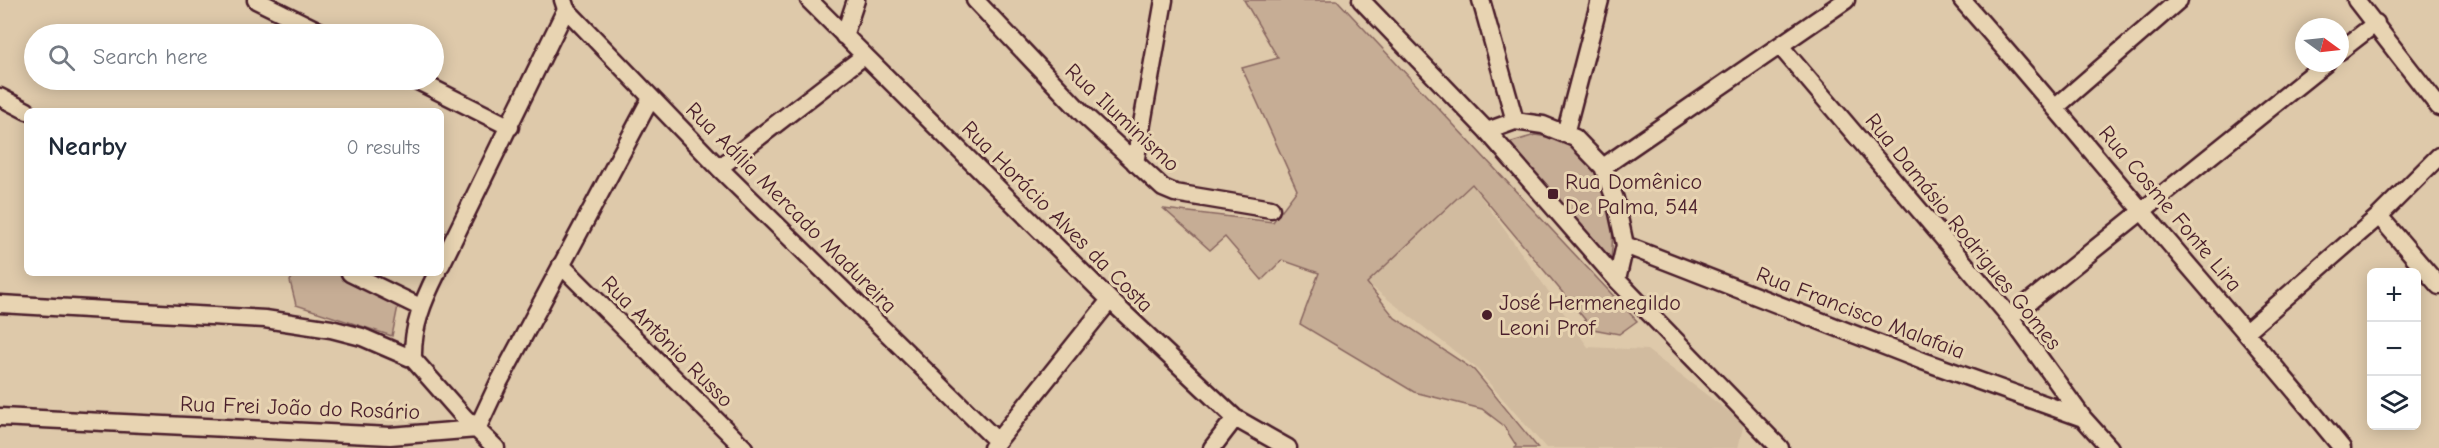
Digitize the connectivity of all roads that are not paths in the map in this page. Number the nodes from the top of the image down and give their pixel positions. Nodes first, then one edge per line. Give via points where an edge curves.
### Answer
1 (256, 0) edge
2 (809, 0) edge
3 (856, 0) edge
4 (975, 0) edge
5 (1164, 0) edge
6 (1361, 0) edge
7 (1481, 0) edge
8 (1600, 0) edge
9 (1846, 0) edge
10 (1962, 0) edge
11 (2179, 0) edge
12 (565, 5) edge
13 (2368, 9) edge
14 (305, 24) edge
15 (844, 36) junction
16 (2349, 38) edge
17 (1780, 46) junction
18 (864, 56) junction
19 (2314, 72) edge
20 (436, 90) edge
21 (0, 97) edge
22 (651, 98) junction
23 (2056, 107) junction
24 (2439, 107) edge
25 (24, 109) edge
26 (1515, 121) junction
27 (510, 126) junction
28 (1487, 131) junction
29 (1565, 134) junction
30 (2439, 156) edge
31 (1135, 163) junction
32 (1603, 167) junction
33 (719, 168) junction
34 (1271, 209) dead end
35 (2142, 211) junction
36 (2379, 216) junction
37 (1625, 245) junction
38 (444, 259) edge
39 (561, 266) junction
40 (356, 276) edge
41 (436, 276) edge
42 (1617, 280) junction
43 (2439, 286) edge
44 (1110, 300) junction
45 (0, 304) edge
46 (420, 307) junction
47 (2010, 317) junction
48 (2247, 331) junction
49 (413, 359) junction
50 (0, 417) edge
51 (1234, 418) junction
52 (2083, 418) junction
53 (477, 429) junction
54 (994, 445) edge
55 (496, 448) edge
56 (744, 448) edge
57 (1212, 448) edge
58 (1288, 448) edge
59 (1780, 448) edge
60 (2110, 448) edge
61 (2342, 448) edge

1 - 14 street
2 - 15 street, Rua Horácio Alves da Costa
3 - 15 street
4 - 31 street, Rua Iluminismo
5 - 31 street
6 - 28 street
7 - 26 street
8 - 29 street
9 - 17 street
10 - 23 street, Rua Cosme Fonte Lira
11 - 23 street
12 - 22 street, Rua Adília Mercado Madureira
12 - 27 street
13 - 16 street
13 - 24 street
15 - 18 street, Rua Horácio Alves da Costa
17 - 32 street
17 - 47 street, Rua Damásio Rodrigues Gomes
18 - 33 street
18 - 44 street, Rua Horácio Alves da Costa
19 - 35 street
20 - 27 street
21 - 25 street
22 - 33 street, Rua Adília Mercado Madureira
22 - 39 street
23 - 35 street, Rua Cosme Fonte Lira
26 - 28 street
26 - 29 street via 1543,125
27 - 38 street
28 - 42 street
29 - 32 street via 1585,146
30 - 36 street
31 - 34 street, Rua Iluminismo via 1175,194
32 - 37 street via 1616,199
33 - 54 street, Rua Adília Mercado Madureira
35 - 47 street
35 - 48 street, Rua Cosme Fonte Lira
36 - 43 street
36 - 48 street
37 - 42 street
37 - 52 street, Rua Francisco Malafaia via 1923,361
39 - 53 street
39 - 56 street, Rua Antônio Russo
40 - 46 street
41 - 46 street
42 - 59 street
44 - 51 street, Rua Horácio Alves da Costa
44 - 54 street
45 - 49 street via 265,319 362,337
46 - 49 street
47 - 52 street, Rua Damásio Rodrigues Gomes
48 - 61 street, Rua Cosme Fonte Lira
49 - 53 street
50 - 53 street, Rua Frei João do Rosário via 390,436
51 - 57 street
51 - 58 street, Rua Horácio Alves da Costa
52 - 60 street, Rua Damásio Rodrigues Gomes
53 - 55 street

